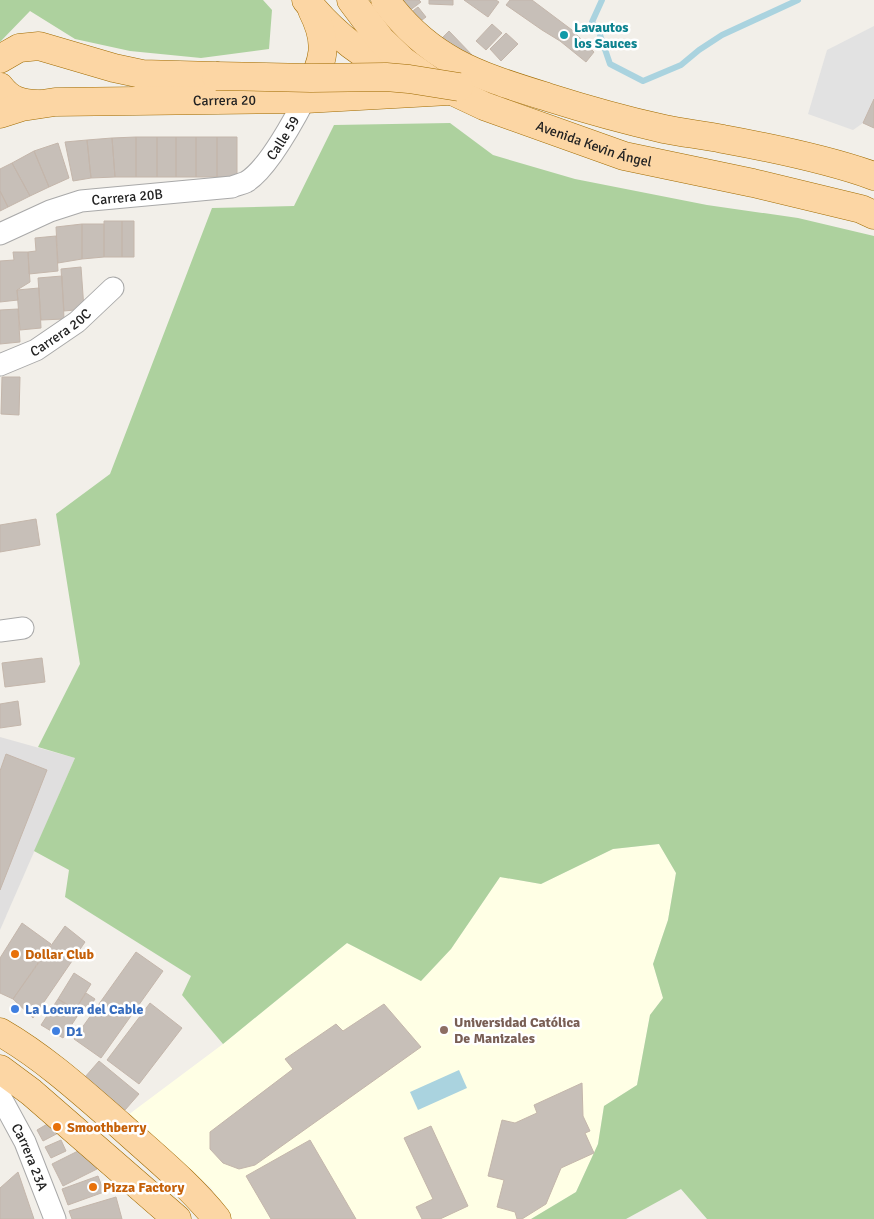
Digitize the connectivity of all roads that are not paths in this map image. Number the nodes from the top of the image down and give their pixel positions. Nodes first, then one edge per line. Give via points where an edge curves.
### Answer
1 (350, 0) edge
2 (385, 0) edge
3 (307, 2) edge
4 (0, 59) edge
5 (0, 88) edge
6 (451, 88) junction
7 (305, 99) junction
8 (40, 104) junction
9 (0, 114) edge
10 (793, 154) junction
11 (256, 173) joint
12 (874, 176) edge
13 (874, 215) edge
14 (0, 234) edge
15 (113, 288) dead end
16 (0, 365) edge
17 (23, 628) dead end
18 (0, 631) edge
19 (0, 1032) edge
20 (0, 1069) edge
21 (0, 1096) edge
22 (55, 1219) edge
23 (177, 1219) edge
24 (217, 1219) edge

1 - 6 main road, Avenida Kevin Ángel via 395,55 421,75
2 - 10 main road via 430,47 481,76 574,106 664,129
3 - 6 main road via 334,29 378,63 416,80
3 - 7 main road via 322,33 323,50 321,67
4 - 6 main road, bridge via 19,48 39,46 142,74 386,77
5 - 8 main road via 7,97 23,104
6 - 7 main road, Carrera 20
6 - 10 main road via 475,90 603,132
6 - 13 main road, Avenida Kevin Ángel via 508,116 624,156 753,183
7 - 8 main road, Carrera 20
7 - 11 street, Calle 59 via 275,150
8 - 9 main road, Carrera 20
10 - 12 main road via 844,165
11 - 14 street, Carrera 20B via 247,182 232,187 81,201
15 - 16 street, Carrera 20C via 77,322 36,350
17 - 18 street
19 - 24 main road via 55,1068 184,1182
20 - 23 main road
21 - 22 street, Carrera 23A via 26,1142

